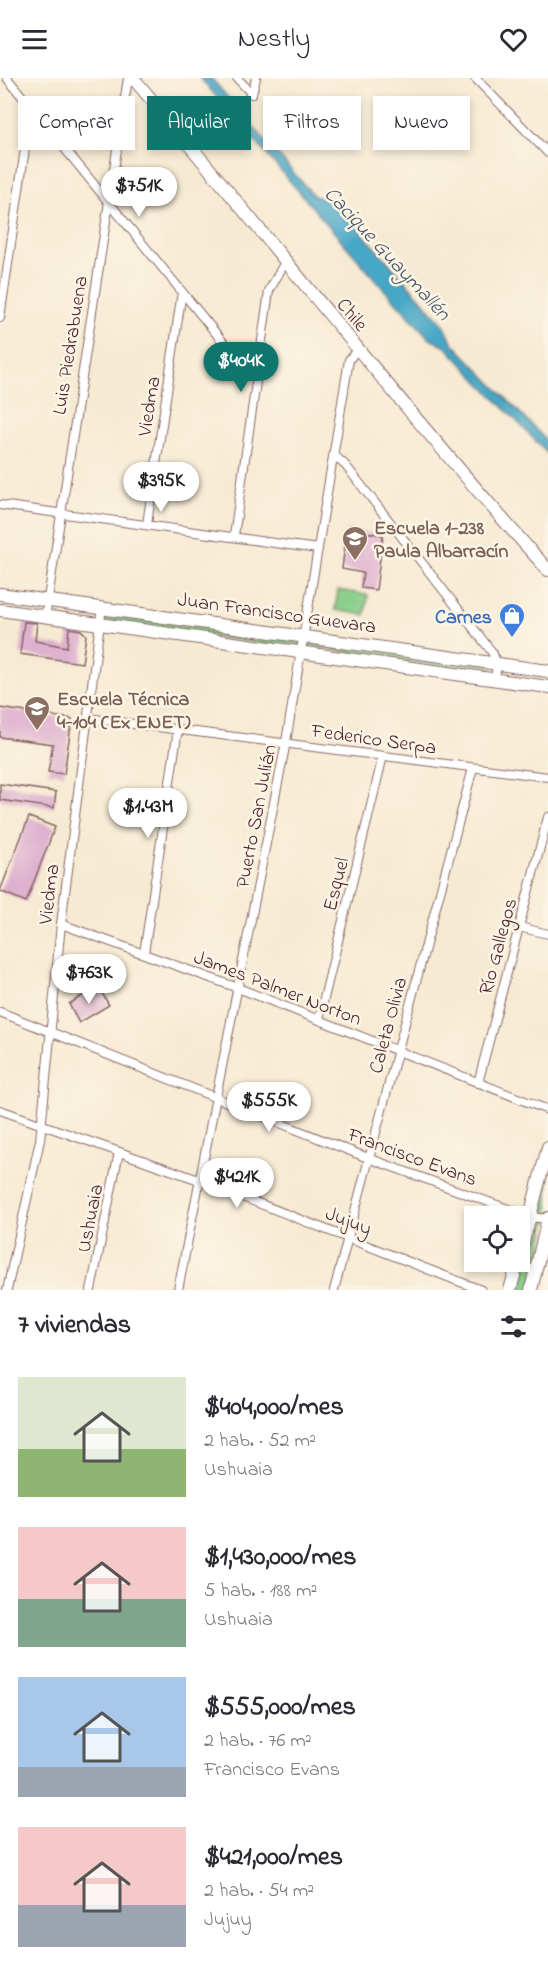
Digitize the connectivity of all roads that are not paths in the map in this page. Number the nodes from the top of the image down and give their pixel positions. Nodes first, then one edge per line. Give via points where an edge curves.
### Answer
1 (7, 78) edge
2 (128, 78) edge
3 (133, 78) edge
4 (237, 78) edge
5 (256, 78) edge
6 (475, 78) edge
7 (21, 96) edge
8 (25, 150) edge
9 (66, 150) edge
10 (548, 153) edge
11 (108, 201) junction
12 (285, 262) junction
13 (182, 292) junction
14 (0, 318) edge
15 (357, 349) junction
16 (257, 375) junction
17 (334, 455) junction
18 (0, 505) edge
19 (60, 513) junction
20 (147, 524) junction
21 (234, 536) junction
22 (318, 549) junction
23 (548, 570) edge
24 (0, 594) edge
25 (47, 601) junction
26 (102, 608) junction
27 (0, 610) edge
28 (45, 618) junction
29 (100, 626) junction
30 (304, 635) junction
31 (301, 652) junction
32 (496, 664) junction
33 (548, 671) edge
34 (495, 680) junction
35 (548, 687) edge
36 (87, 718) junction
37 (178, 729) junction
38 (286, 742) junction
39 (383, 756) junction
40 (473, 768) junction
41 (548, 777) edge
42 (548, 817) edge
43 (61, 924) junction
44 (519, 927) junction
45 (548, 934) edge
46 (144, 954) junction
47 (238, 988) junction
48 (0, 1012) edge
49 (319, 1019) junction
50 (50, 1032) junction
51 (397, 1051) junction
52 (478, 1083) junction
53 (216, 1098) junction
54 (0, 1110) edge
55 (548, 1110) edge
56 (42, 1125) junction
57 (548, 1148) edge
58 (119, 1152) junction
59 (368, 1158) junction
60 (200, 1180) junction
61 (500, 1206) edge
62 (530, 1217) joint
63 (548, 1218) edge
64 (348, 1238) junction
65 (515, 1272) edge
66 (7, 1290) edge
67 (91, 1290) edge
68 (178, 1290) edge
69 (334, 1290) edge
70 (482, 1290) edge
71 (510, 1290) edge
72 (531, 1290) edge

1 - 7 street
2 - 11 street, Luis Piedrabuena
3 - 12 street, Chile
4 - 5 street via 252,94
6 - 10 street
8 - 14 street
9 - 11 street
11 - 13 street
11 - 19 street, Luis Piedrabuena
12 - 15 street, Chile
12 - 16 street via 269,291
13 - 16 street via 246,370
13 - 20 street, Viedma
15 - 17 street, Puerto San Julián via 349,360
15 - 23 street, Chile
16 - 21 street
17 - 22 street, Puerto San Julián
17 - 32 street via 485,643
18 - 19 street
19 - 20 street
19 - 25 street, Luis Piedrabuena
20 - 21 street
21 - 22 street
22 - 30 street, Puerto San Julián
24 - 25 street, Juan Francisco Guevara
25 - 26 street, Juan Francisco Guevara
25 - 28 street, Luis Piedrabuena
26 - 29 street, Viedma
26 - 30 street, Juan Francisco Guevara
27 - 28 street, Juan Francisco Guevara
28 - 29 street, Juan Francisco Guevara
29 - 31 street, Juan Francisco Guevara
29 - 36 street, Viedma
30 - 31 street, Puerto San Julián
30 - 32 street, Juan Francisco Guevara
31 - 34 street, Juan Francisco Guevara
31 - 38 street, Puerto San Julián
32 - 33 street, Juan Francisco Guevara
32 - 34 street
34 - 35 street, Juan Francisco Guevara
36 - 37 street, Federico Serpa
36 - 43 street, Viedma
37 - 38 street, Federico Serpa
37 - 46 street
38 - 39 street, Federico Serpa
38 - 47 street, Puerto San Julián
39 - 40 street, Federico Serpa
39 - 49 street, Esquel
40 - 41 street, Federico Serpa
40 - 51 street, Caleta Olivia
42 - 44 street, Río Gallegos
43 - 46 street, James Palmer Norton
43 - 50 street, Viedma
44 - 45 street
44 - 52 street, Río Gallegos
46 - 47 street, James Palmer Norton
47 - 49 street, James Palmer Norton
47 - 53 street, Puerto San Julián
48 - 50 street, Francisco Evans
49 - 51 street, James Palmer Norton
50 - 53 street, Francisco Evans
50 - 56 street, Viedma
51 - 52 street, James Palmer Norton
51 - 59 street, Caleta Olivia
52 - 55 street, James Palmer Norton
53 - 59 street, Francisco Evans
53 - 60 street, Puerto San Julián
54 - 56 street, Jujuy
56 - 58 street, Jujuy
56 - 66 street, Viedma
57 - 62 street
58 - 60 street, Jujuy
58 - 67 street, Ushuaia
59 - 61 street, Francisco Evans
59 - 64 street, Caleta Olivia
60 - 64 street, Jujuy
60 - 68 street, Puerto San Julián
62 - 63 street, Francisco Evans
63 - 72 street
64 - 69 street, Caleta Olivia
64 - 70 street, Jujuy
65 - 71 street

